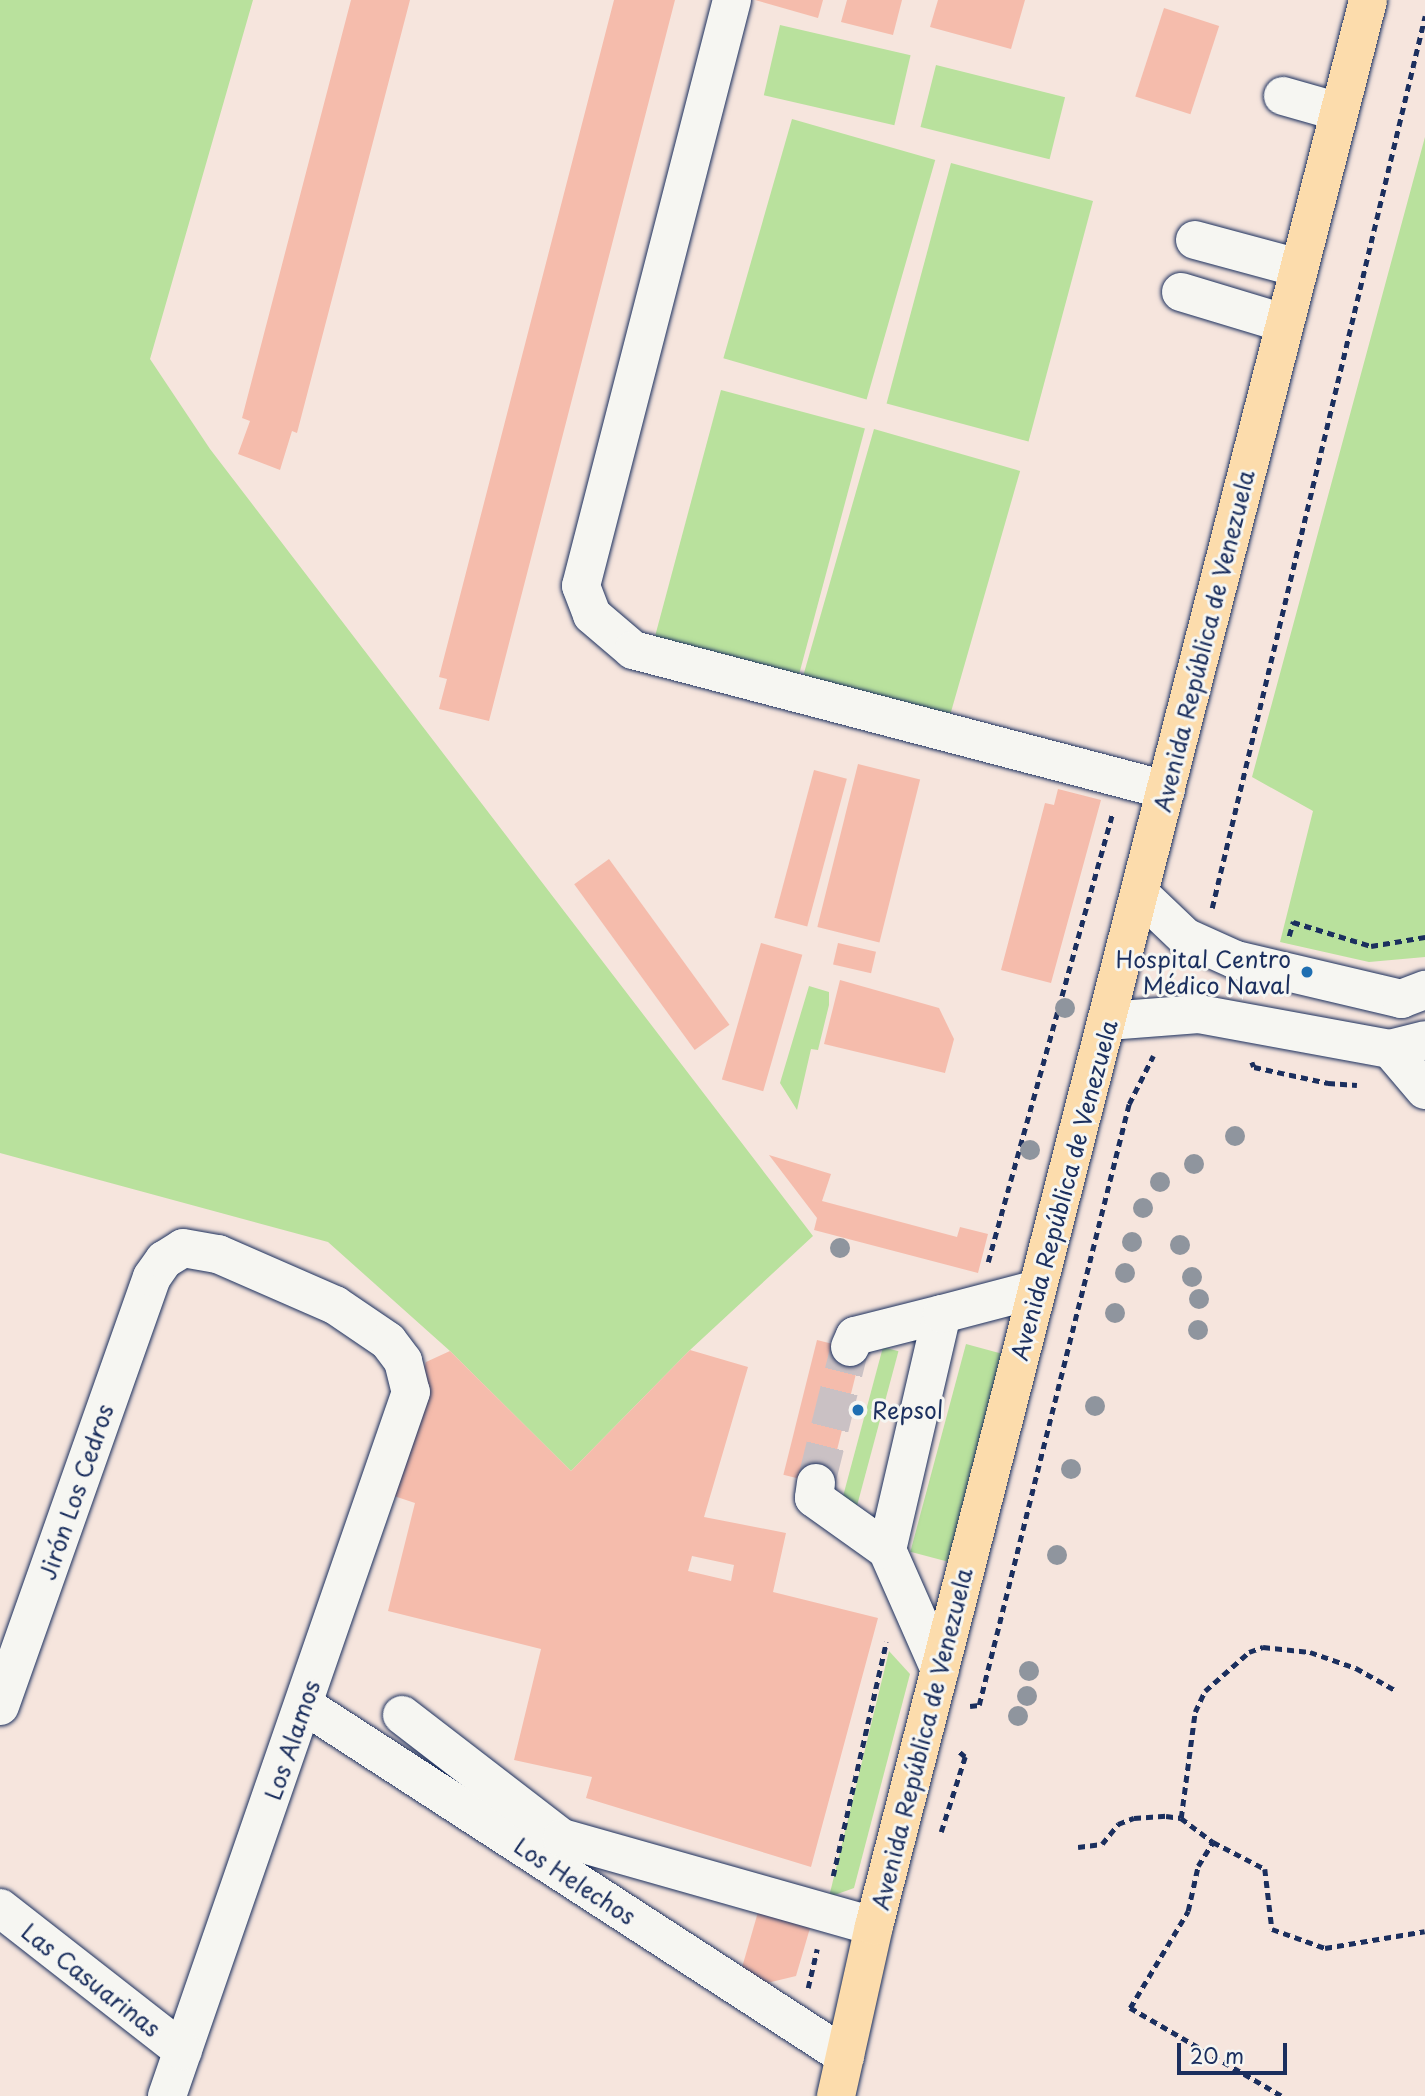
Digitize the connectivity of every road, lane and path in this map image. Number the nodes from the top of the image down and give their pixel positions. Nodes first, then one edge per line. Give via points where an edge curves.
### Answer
1 (732, 0) edge
2 (1368, 0) edge
3 (1425, 16) edge
4 (1283, 96) dead end
5 (1339, 112) junction
6 (1195, 240) dead end
7 (1299, 268) junction
8 (1181, 292) dead end
9 (1284, 323) junction
10 (1122, 781) junction
11 (1166, 790) junction
12 (1140, 894) junction
13 (1425, 937) edge
14 (1203, 945) junction
15 (1279, 971) junction
16 (1425, 990) edge
17 (1185, 1013) junction
18 (1108, 1021) junction
19 (1407, 1045) edge
20 (1425, 1090) edge
21 (152, 1276) joint
22 (1037, 1289) junction
23 (952, 1310) junction
24 (850, 1347) tunnel mouth
25 (816, 1483) tunnel mouth
26 (887, 1550) junction
27 (887, 1635) dead end
28 (940, 1670) junction
29 (1395, 1690) dead end
30 (304, 1705) junction
31 (0, 1706) edge
32 (402, 1715) dead end
33 (968, 1717) dead end
34 (961, 1742) dead end
35 (1181, 1818) junction
36 (938, 1842) dead end
37 (1213, 1842) junction
38 (1079, 1847) dead end
39 (0, 1908) edge
40 (825, 1913) junction
41 (874, 1926) junction
42 (1425, 1931) edge
43 (799, 2026) junction
44 (183, 2051) junction
45 (845, 2056) junction
46 (167, 2096) edge
47 (836, 2096) edge
48 (1281, 2096) edge

1 - 10 street via 580,586 592,615 633,650
2 - 5 main road, Avenida República de Venezuela
3 - 14 path
4 - 5 street
5 - 7 main road, Avenida República de Venezuela
6 - 7 street
7 - 9 main road, Avenida República de Venezuela
8 - 9 street
9 - 11 main road, Avenida República de Venezuela
10 - 11 street
10 - 23 path via 982,1280
11 - 12 main road, Avenida República de Venezuela
12 - 14 street via 1185,937
12 - 18 main road, Avenida República de Venezuela
13 - 15 path via 1371,946 1293,922
14 - 15 street via 1236,960
15 - 16 street via 1401,999
17 - 18 street
17 - 19 street
17 - 33 path via 1175,1041 1145,1065 1129,1104 979,1705 971,1704
18 - 22 main road, Avenida República de Venezuela
19 - 20 street
21 - 30 street, Los Alamos via 170,1255 183,1248 239,1262 335,1305 371,1328 396,1351 411,1383
21 - 31 street, Jirón Los Cedros
22 - 23 street
22 - 28 main road, Avenida República de Venezuela
23 - 24 street via 855,1336
23 - 26 street
25 - 26 street via 814,1498
26 - 28 street
27 - 40 path
28 - 41 main road, Avenida República de Venezuela
29 - 35 path via 1356,1668 1310,1652 1264,1647 1249,1652 1205,1691 1195,1712
30 - 43 street, Los Helechos
30 - 44 street, Los Alamos
32 - 40 street via 562,1838
34 - 36 path via 958,1755 965,1757
35 - 37 path
35 - 38 path via 1133,1818 1118,1824 1102,1844
37 - 42 path via 1265,1870 1272,1929 1325,1948
37 - 48 path via 1198,1866 1188,1911 1130,2008
39 - 44 street, Las Casuarinas
40 - 41 street
40 - 43 path
41 - 45 main road, Avenida República de Venezuela
43 - 45 street, Los Helechos
44 - 46 street, Los Alamos
45 - 47 main road, Avenida República de Venezuela

